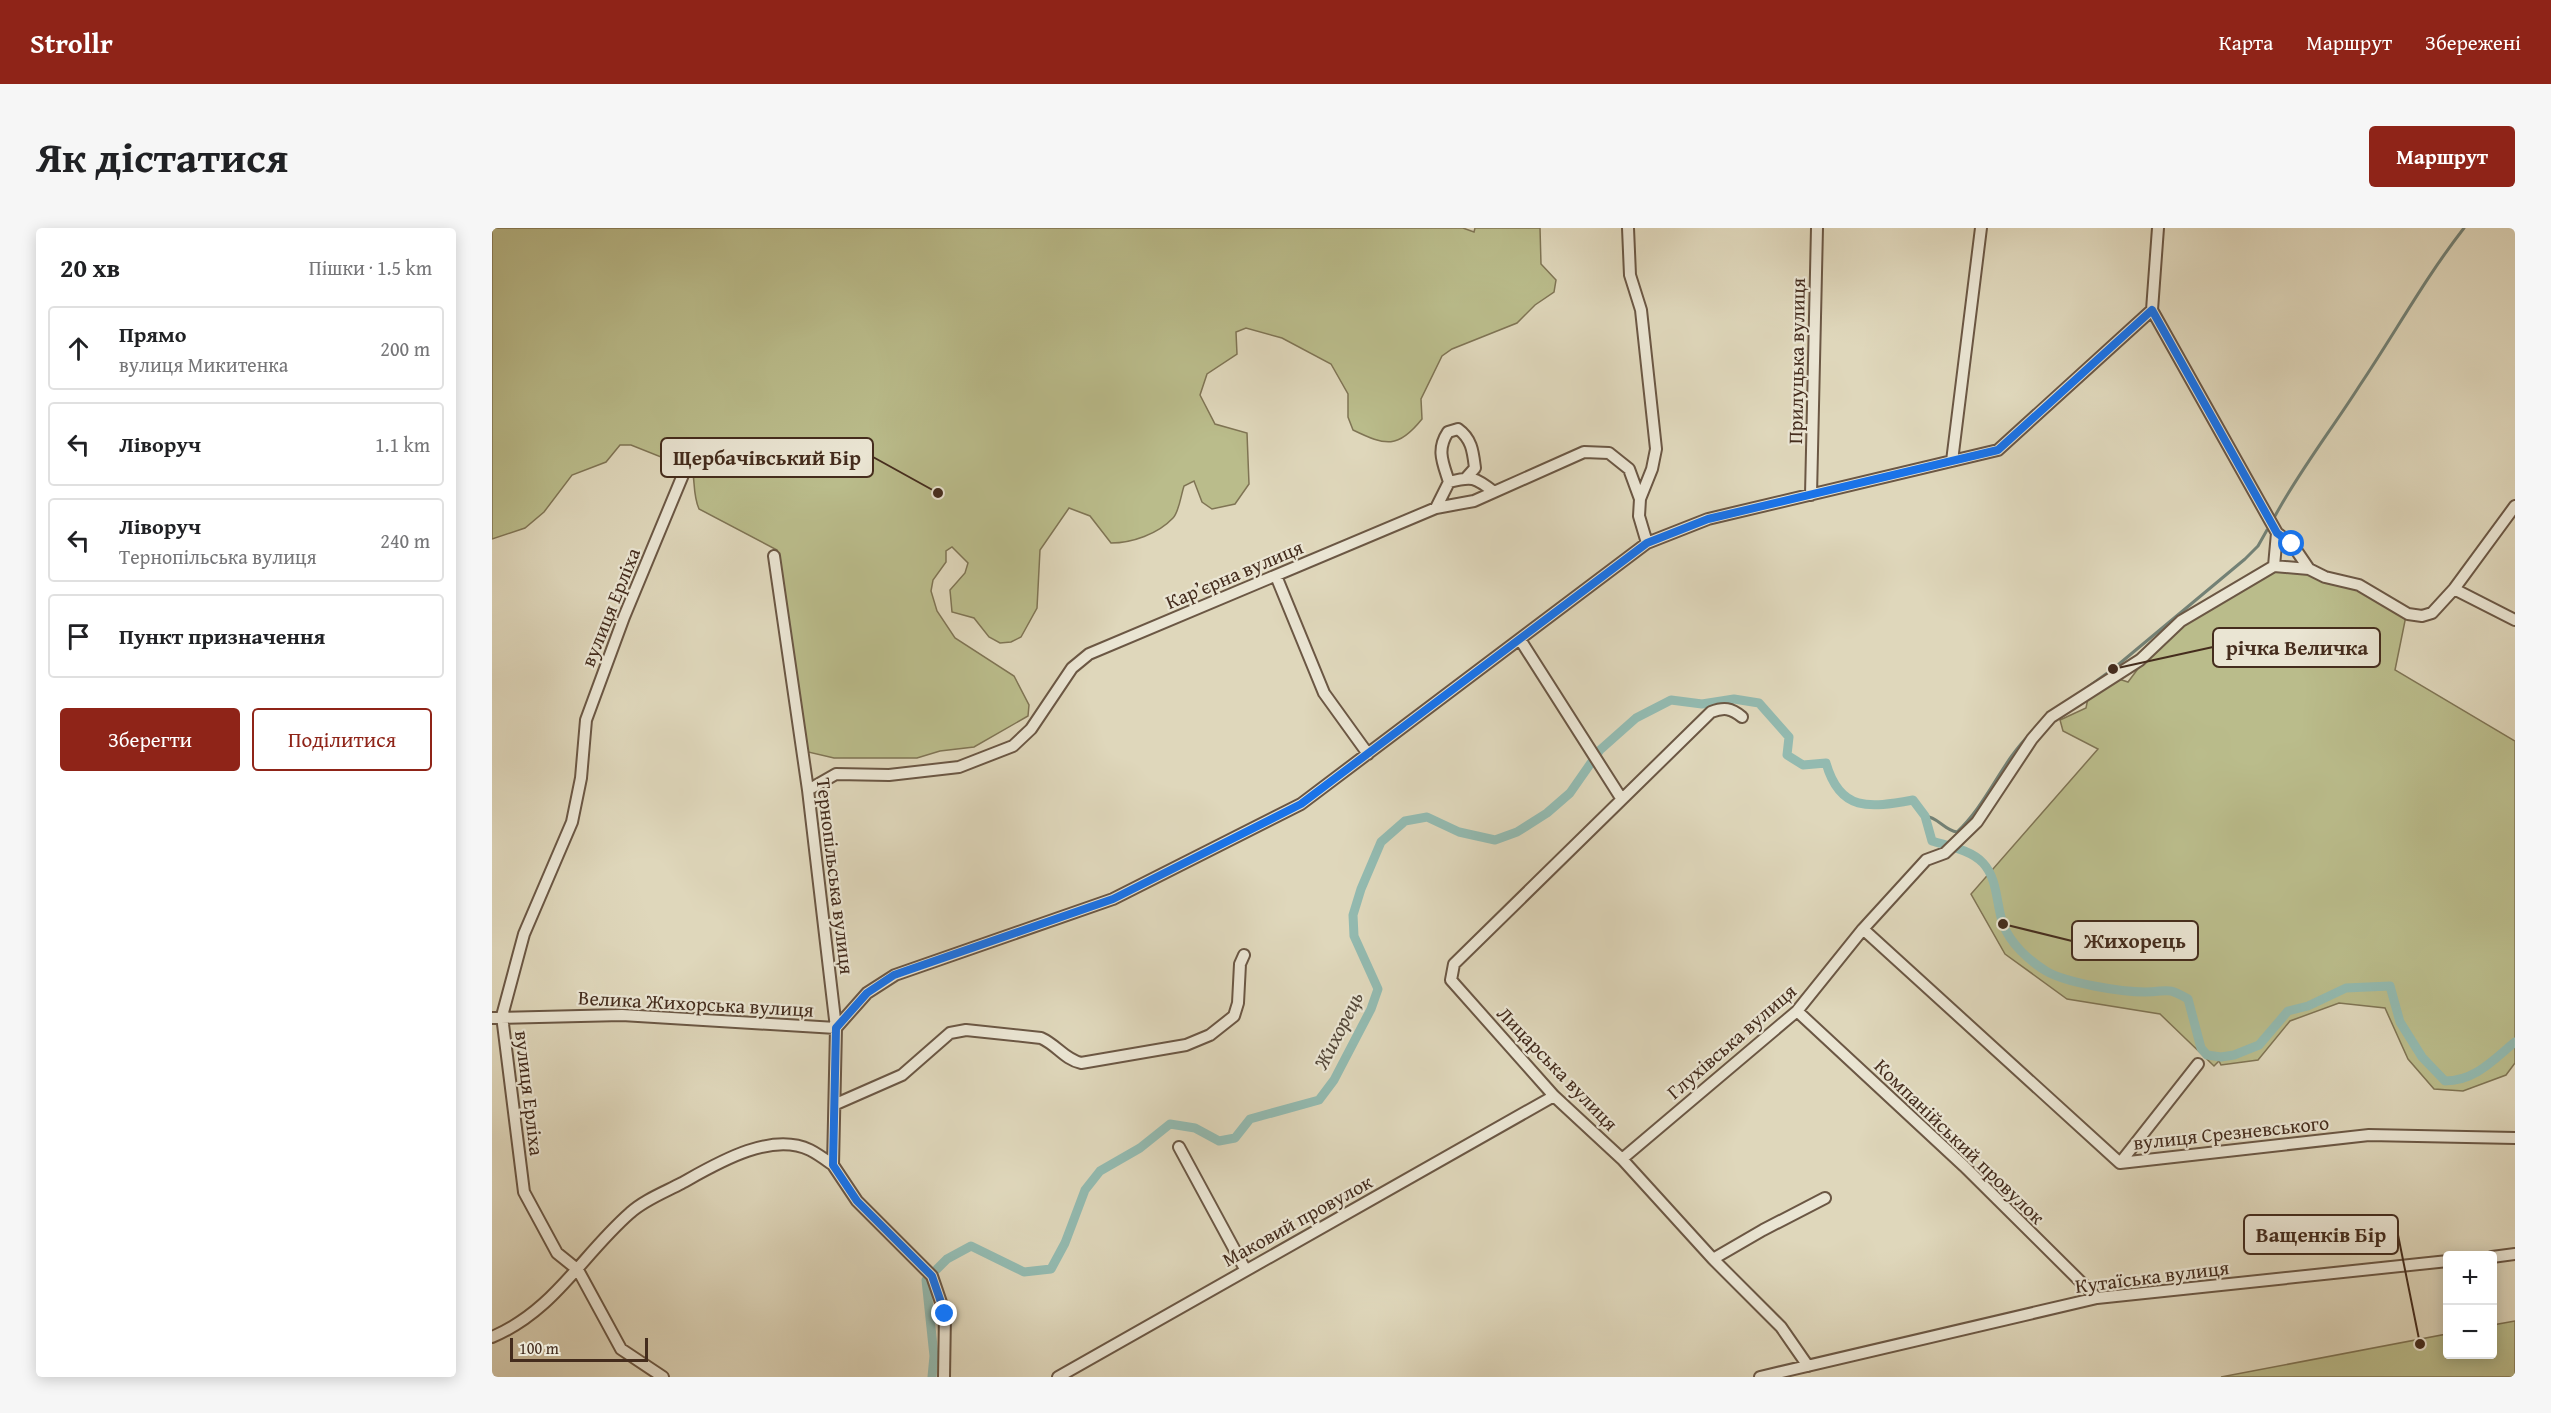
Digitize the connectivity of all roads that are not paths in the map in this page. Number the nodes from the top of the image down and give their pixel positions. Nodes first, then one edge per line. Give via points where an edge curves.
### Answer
1 (1628, 228) edge
2 (1817, 228) edge
3 (1981, 228) edge
4 (2158, 228) edge
5 (2152, 310) junction
6 (1952, 461) junction
7 (685, 470) dead end
8 (1467, 477) junction
9 (1449, 482) junction
10 (1494, 492) junction
11 (1811, 495) junction
12 (1640, 499) junction
13 (2515, 506) edge
14 (1436, 508) junction
15 (2277, 533) junction
16 (1647, 543) junction
17 (774, 556) dead end
18 (2274, 566) junction
19 (2309, 569) junction
20 (1276, 576) junction
21 (2454, 589) junction
22 (2515, 620) edge
23 (1521, 641) junction
24 (1742, 717) dead end
25 (1368, 754) junction
26 (808, 790) junction
27 (1621, 798) junction
28 (1863, 929) junction
29 (1244, 955) dead end
30 (1797, 1011) junction
31 (497, 1017) edge
32 (836, 1028) junction
33 (2198, 1064) dead end
34 (1554, 1096) junction
35 (836, 1104) junction
36 (2515, 1138) edge
37 (1179, 1146) dead end
38 (1622, 1159) junction
39 (2120, 1163) junction
40 (833, 1165) junction
41 (1825, 1198) dead end
42 (2515, 1254) edge
43 (2497, 1256) edge
44 (1713, 1259) junction
45 (2443, 1262) edge
46 (1245, 1269) junction
47 (578, 1270) junction
48 (2097, 1298) junction
49 (492, 1337) edge
50 (1808, 1366) junction
51 (663, 1377) edge
52 (944, 1377) edge
53 (1058, 1377) edge
54 (1760, 1377) edge

1 - 12 street via 1630,275 1641,310 1656,449
2 - 11 street, Прилуцька вулиця
3 - 6 street
4 - 5 street
5 - 6 street, Велика Жихорська вулиця via 1998,450
5 - 15 street
6 - 11 street, Велика Жихорська вулиця
7 - 31 street, вулиця Ерліха via 586,720 573,822 524,933
8 - 9 street
8 - 9 street via 1475,468 1473,451 1467,435 1458,429 1448,432 1441,447
8 - 10 street via 1478,479
9 - 14 street
10 - 12 street, Кар’єрна вулиця via 1584,452 1610,453 1629,469
10 - 14 street, Кар’єрна вулиця via 1474,501
11 - 16 street, Велика Жихорська вулиця via 1708,519
12 - 16 street, Кар’єрна вулиця via 1639,516
13 - 21 street
14 - 20 street, Кар’єрна вулиця
15 - 18 street
15 - 19 street via 2292,544
16 - 23 street, Велика Жихорська вулиця
17 - 26 street, Тернопільська вулиця
18 - 19 street
18 - 28 street, Глухівська вулиця via 2181,621 2140,660 2051,717 1977,822 1945,853 1926,860
19 - 21 street via 2325,578 2359,585 2408,614 2422,616 2432,613
20 - 25 street via 1324,693
20 - 26 street, Кар’єрна вулиця via 1089,654 1072,668 1031,729 1013,746 959,767 889,775 836,774
21 - 22 street
23 - 25 street, Велика Жихорська вулиця
23 - 27 street
24 - 27 street, Лицарська вулиця via 1723,708 1711,712
25 - 32 street, Велика Жихорська вулиця via 1301,804 1113,899 894,975 867,993
26 - 32 street, Тернопільська вулиця
27 - 34 street, Лицарська вулиця via 1454,964 1451,980
28 - 30 street, Глухівська вулиця
28 - 39 street, вулиця Срезневського
29 - 35 street via 1234,1016 1210,1035 1186,1045 1081,1064 1069,1060 1053,1043 1041,1038 966,1030 950,1033 902,1075
30 - 38 street, Глухівська вулиця
30 - 48 street, Компанійський провулок via 1964,1166
31 - 32 street, Велика Жихорська вулиця via 622,1015
31 - 47 street, вулиця Ерліха via 524,1192 557,1253
32 - 35 street, Тернопільська вулиця
33 - 39 street
34 - 38 street, Лицарська вулиця
34 - 46 street, Маковий провулок
35 - 40 street, Тернопільська вулиця
36 - 39 street, вулиця Срезневського via 2369,1135
37 - 46 street
38 - 44 street, Лицарська вулиця
40 - 47 street via 809,1149 788,1145 753,1148 723,1160 632,1211
40 - 52 street via 857,1201 932,1276 945,1314
41 - 44 street
42 - 43 street
44 - 50 street, Лицарська вулиця via 1781,1327
45 - 48 street, Кутаїська вулиця
46 - 53 street, Маковий провулок
47 - 49 street via 529,1317
47 - 51 street, вулиця Ерліха via 621,1349
48 - 50 street, Кутаїська вулиця
50 - 54 street, Кутаїська вулиця

